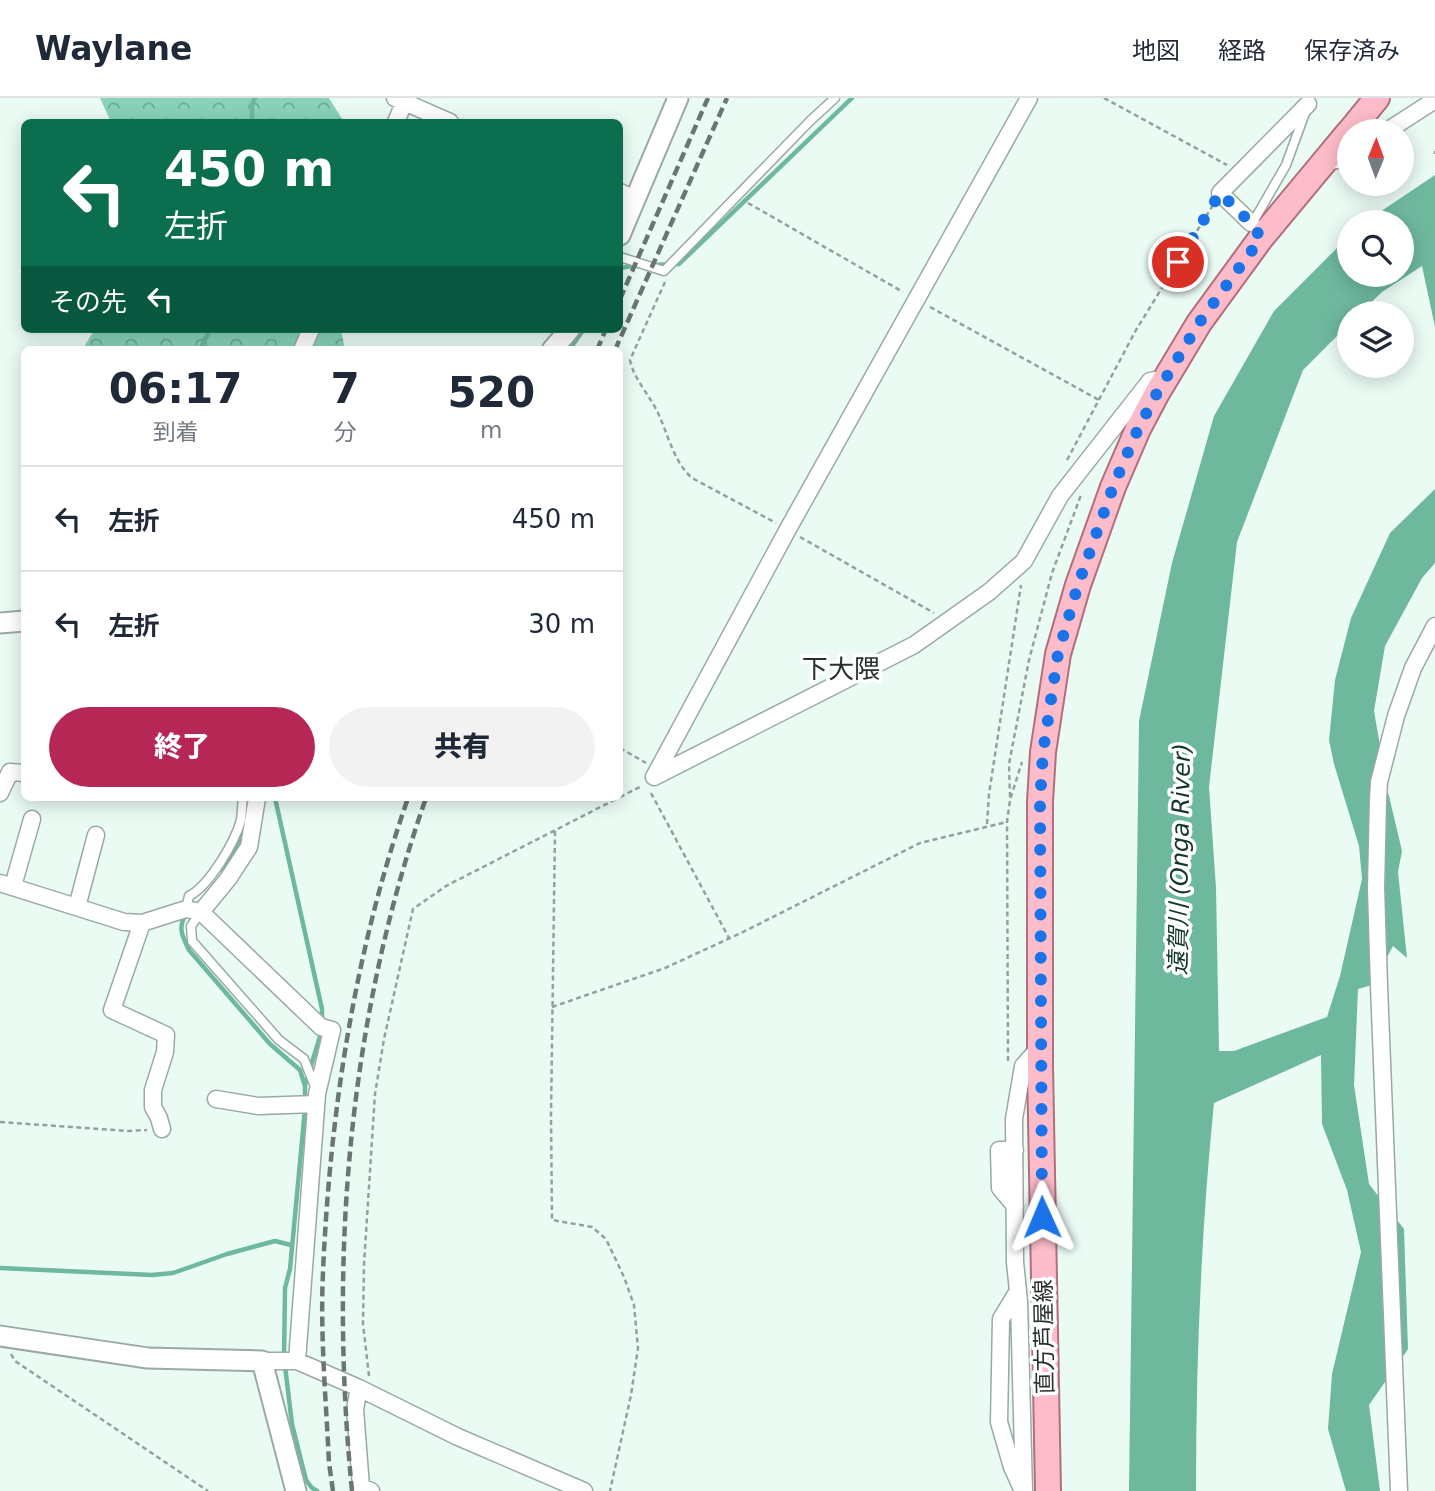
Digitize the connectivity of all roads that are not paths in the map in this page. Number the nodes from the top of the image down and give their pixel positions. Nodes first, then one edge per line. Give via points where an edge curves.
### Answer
1 (678, 98) edge
2 (835, 98) edge
3 (1028, 98) edge
4 (1377, 98) edge
5 (401, 100) edge
6 (1435, 100) edge
7 (1309, 101) edge
8 (397, 119) edge
9 (443, 119) edge
10 (1360, 119) edge
11 (1406, 119) edge
12 (1337, 147) edge
13 (1337, 160) edge
14 (1324, 162) junction
15 (627, 196) edge
16 (623, 218) edge
17 (1256, 230) junction
18 (623, 258) edge
19 (1167, 378) junction
20 (21, 621) edge
21 (0, 622) edge
22 (1435, 626) edge
23 (21, 773) edge
24 (0, 793) edge
25 (243, 801) edge
26 (256, 801) edge
27 (32, 819) dead end
28 (96, 835) dead end
29 (6, 885) edge
30 (77, 906) junction
31 (193, 910) junction
32 (142, 923) junction
33 (1040, 1047) junction
34 (216, 1099) dead end
35 (317, 1099) junction
36 (162, 1129) road end
37 (1018, 1291) junction
38 (0, 1336) edge
39 (280, 1361) junction
40 (359, 1388) junction
41 (296, 1491) edge
42 (371, 1491) edge
43 (584, 1491) edge
44 (1024, 1491) edge
45 (1048, 1491) edge
46 (1399, 1491) edge

1 - 15 street
2 - 18 lane via 664,271
3 - 19 street via 654,777 914,645 989,592 1024,561 1060,496 1150,381
4 - 10 main road, 直方芦屋線
5 - 8 street
5 - 9 street
6 - 11 street
7 - 17 lane
7 - 17 street via 1220,193
12 - 14 main road, 直方芦屋線
13 - 14 street
14 - 17 main road, 直方芦屋線
15 - 16 street
17 - 19 main road, 直方芦屋線
19 - 33 main road, 直方芦屋線 via 1113,487 1058,654 1040,802
20 - 21 street
22 - 46 street via 1413,667 1396,716 1378,800 1376,888
23 - 24 street via 10,772
25 - 31 lane via 241,820 228,849 198,892 189,896
26 - 31 street via 248,847 228,879
27 - 29 street
28 - 30 street
29 - 30 street
30 - 32 street via 124,922
31 - 32 street
31 - 35 lane via 192,942 279,1040 304,1059
31 - 35 street via 321,1027 332,1030
32 - 36 street via 112,1010 166,1035 153,1090 153,1107
33 - 37 street via 1023,1066 1014,1119
33 - 45 main road, 直方芦屋線
34 - 35 street via 258,1106
35 - 39 street
37 - 44 street
37 - 44 street via 1001,1319 999,1422
38 - 39 street via 148,1358
39 - 40 street
39 - 41 street
40 - 42 street via 355,1409 361,1487
40 - 43 street

